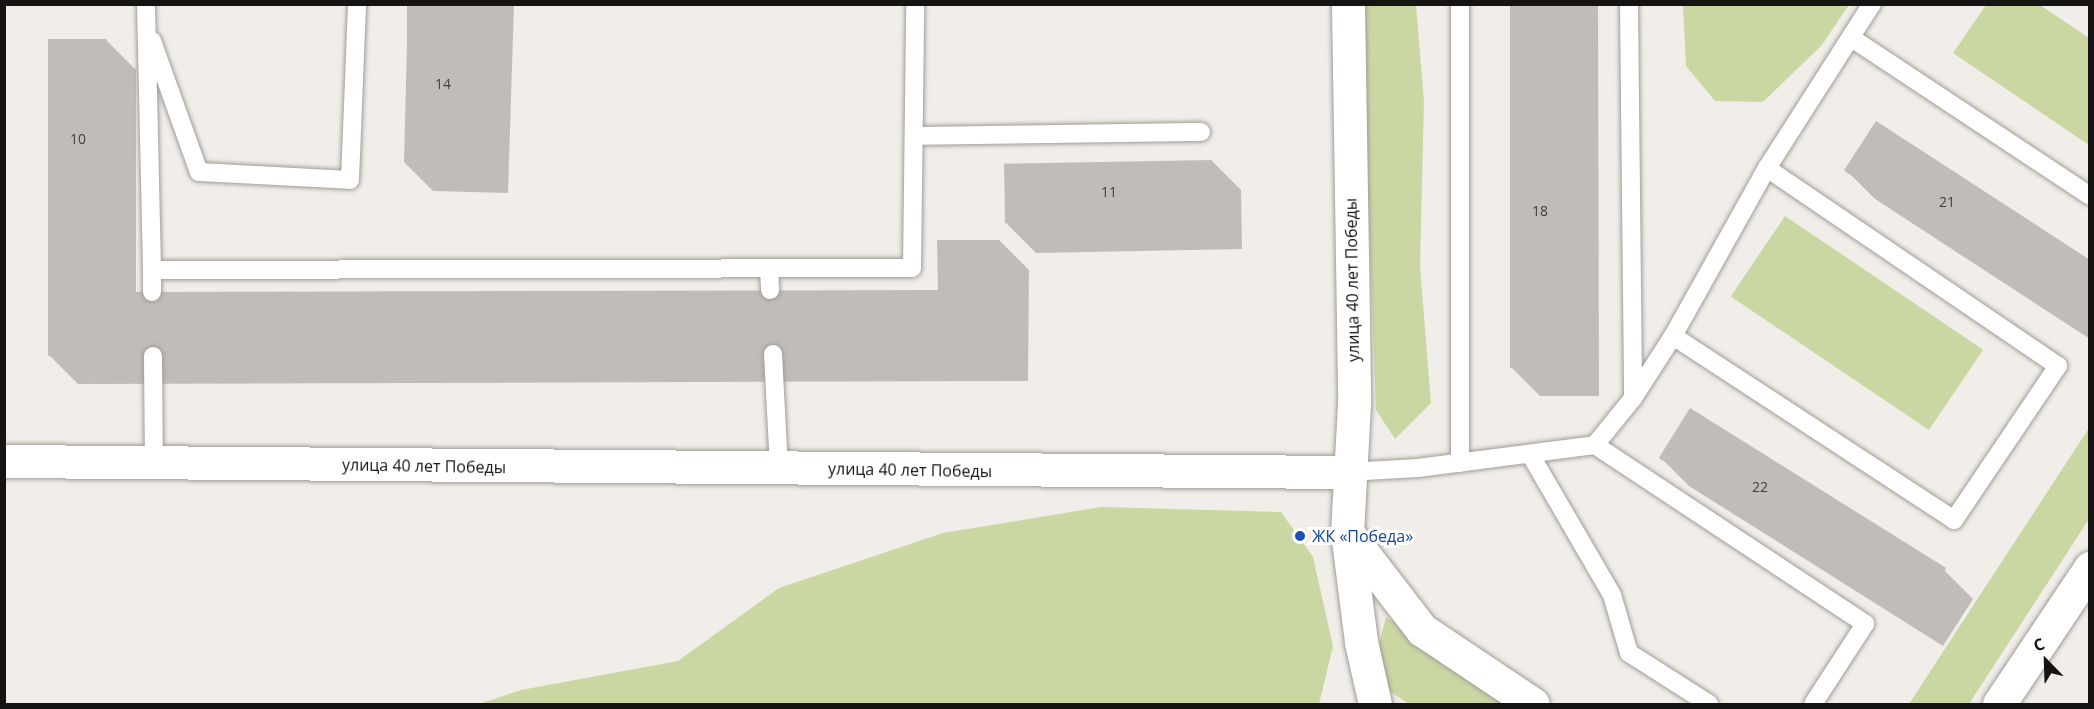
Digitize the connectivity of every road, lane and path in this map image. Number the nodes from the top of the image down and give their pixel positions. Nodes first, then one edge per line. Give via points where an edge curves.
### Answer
1 (146, 4) edge
2 (357, 4) edge
3 (915, 4) edge
4 (1348, 4) edge
5 (1460, 4) edge
6 (1629, 4) edge
7 (1872, 4) edge
8 (146, 26) junction
9 (1853, 39) junction
10 (1201, 132) dead end
11 (914, 136) junction
12 (1767, 168) junction
13 (2090, 196) edge
14 (770, 268) junction
15 (152, 270) junction
16 (770, 290) dead end
17 (152, 292) dead end
18 (1673, 336) junction
19 (773, 354) dead end
20 (153, 356) dead end
21 (1632, 398) junction
22 (1595, 445) junction
23 (1530, 454) junction
24 (4, 461) edge
25 (154, 463) junction
26 (1460, 463) junction
27 (779, 469) junction
28 (1347, 472) junction
29 (1347, 532) junction
30 (2090, 568) edge
31 (1375, 705) edge
32 (1533, 705) edge
33 (1709, 705) edge
34 (1813, 705) edge
35 (1999, 705) edge

1 - 8 lane
2 - 8 lane via 350,180 199,172
3 - 11 lane
4 - 28 street, улица 40 лет Победы via 1354,404
5 - 26 lane
6 - 21 lane
7 - 9 lane
8 - 15 lane
9 - 12 lane
9 - 13 lane
10 - 11 lane
11 - 14 lane via 912,268
12 - 18 lane
12 - 18 lane via 2058,366 1954,520
14 - 15 lane
14 - 16 lane
15 - 17 lane
18 - 21 lane
19 - 27 lane
20 - 25 lane
21 - 22 lane
22 - 23 lane
22 - 34 lane via 1865,624
23 - 26 lane
23 - 33 lane via 1612,595 1629,653
24 - 25 street, улица 40 лет Победы
25 - 27 street, улица 40 лет Победы
26 - 28 lane
27 - 28 street, улица 40 лет Победы
28 - 29 street
29 - 31 street via 1361,642
29 - 32 street via 1422,630
30 - 35 street

